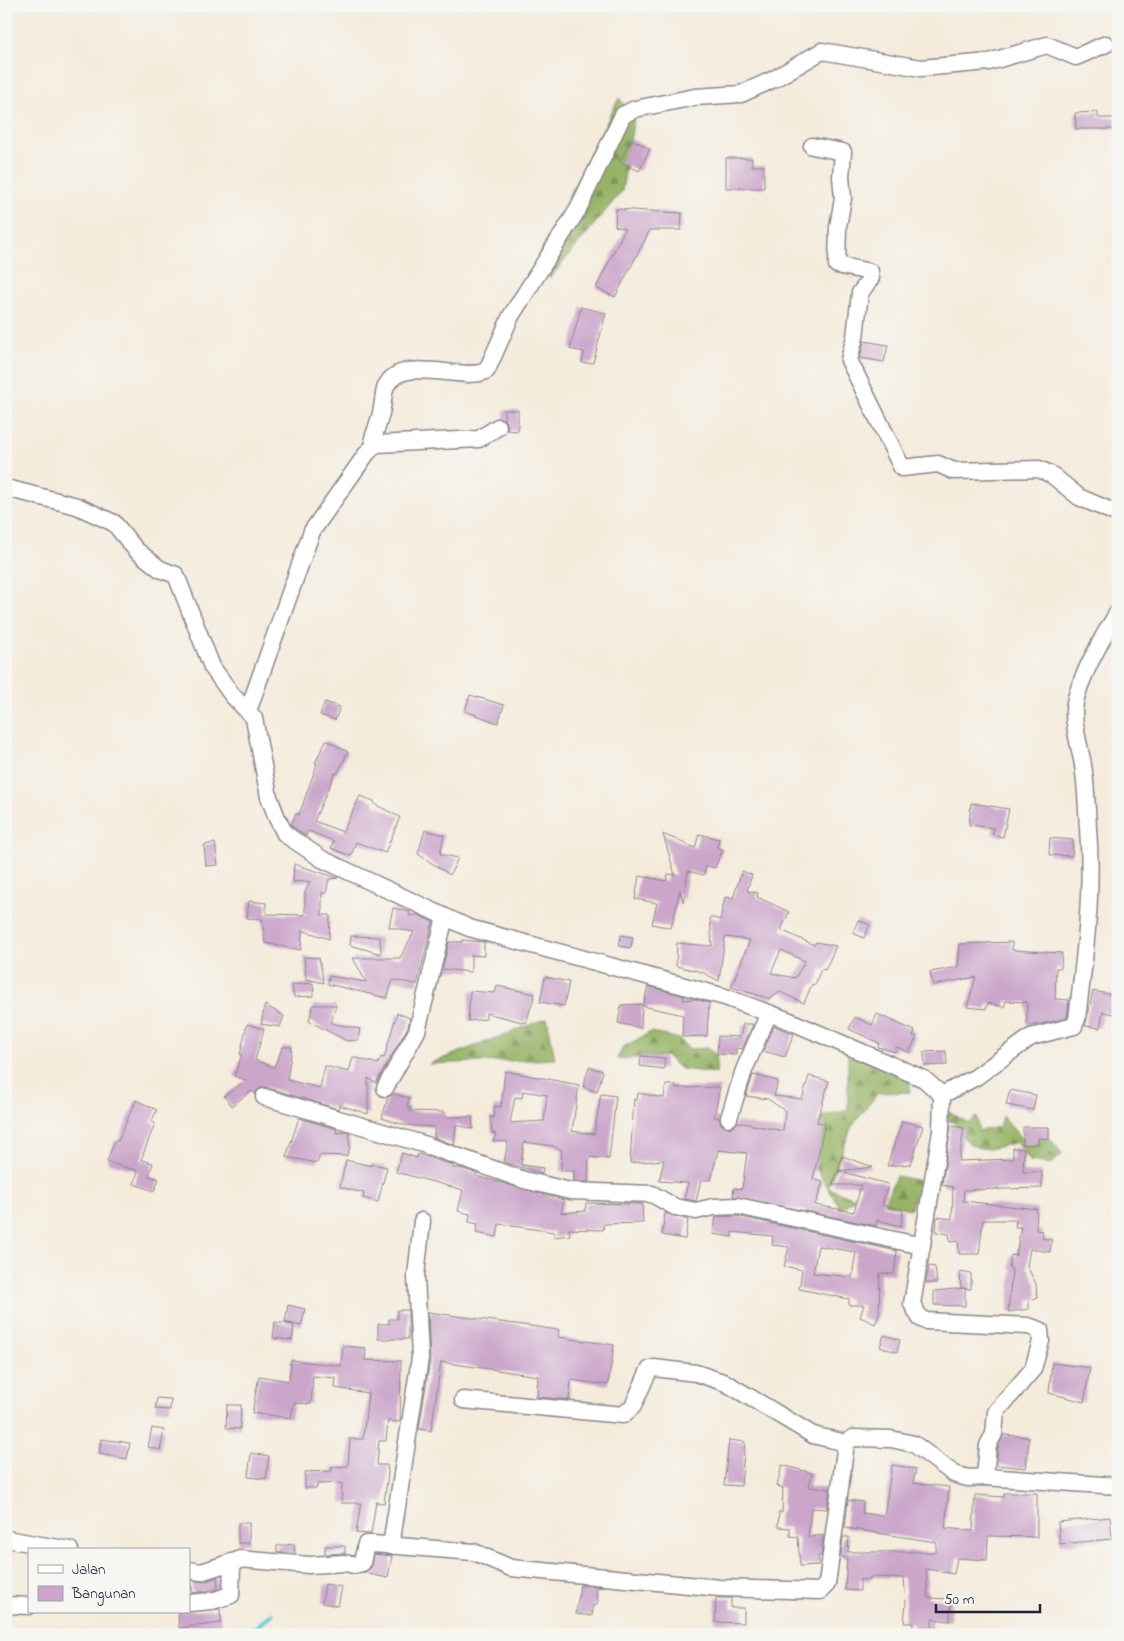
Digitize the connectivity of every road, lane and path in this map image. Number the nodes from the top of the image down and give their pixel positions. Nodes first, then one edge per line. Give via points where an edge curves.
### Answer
1 (1106, 44) dead end
2 (812, 146) dead end
3 (498, 427) dead end
4 (376, 444) junction
5 (6, 488) edge
6 (1118, 514) edge
7 (1118, 612) edge
8 (241, 704) junction
9 (444, 917) junction
10 (769, 1013) junction
11 (386, 1088) dead end
12 (942, 1095) junction
13 (264, 1098) dead end
14 (728, 1118) dead end
15 (422, 1221) dead end
16 (922, 1246) junction
17 (463, 1400) dead end
18 (846, 1443) junction
19 (985, 1477) junction
20 (1118, 1486) edge
21 (6, 1539) edge
22 (391, 1546) junction
23 (58, 1548) edge
24 (235, 1561) junction
25 (190, 1570) edge
26 (190, 1603) edge
27 (6, 1605) edge
28 (28, 1606) edge

1 - 4 street via 1076,57 1046,45 989,62 921,68 822,51 774,80 740,94 695,96 635,109 623,115 577,211 511,316 487,370 476,375 441,370 410,371 395,378 386,385 373,438
2 - 6 street via 843,152 837,266 870,272 871,278 860,293 849,360 902,468 938,464 954,470 1039,469 1052,475 1079,497
3 - 4 street via 479,438
4 - 8 street via 312,531
5 - 8 street via 77,506 114,523 136,550 160,569 176,575 212,667
7 - 12 street via 1087,671 1074,712 1083,767 1089,847 1087,942 1077,1019 1074,1026 1065,1030 1032,1037 976,1077
8 - 9 street via 254,718 258,729 269,797 285,834 322,859
9 - 10 street via 469,928 726,997
9 - 11 street via 417,1031
10 - 12 street via 903,1069
10 - 14 street via 744,1070
12 - 16 street via 941,1132
13 - 16 street via 424,1144 524,1180 570,1191 652,1194 675,1207 696,1211 738,1206
15 - 22 street via 416,1276 420,1358
16 - 19 street via 912,1304 920,1318 926,1321 1028,1326 1040,1330 1041,1341 1033,1369 996,1412 994,1434 988,1444
17 - 18 street via 623,1416 633,1406 649,1370 672,1370 696,1373 726,1383 813,1435
18 - 19 street via 853,1438 914,1444 954,1474 968,1478
18 - 22 street via 827,1584 820,1592 720,1588 511,1568 474,1552
19 - 20 street
21 - 23 street
22 - 24 street via 366,1544 359,1565 344,1562 309,1565
24 - 25 street via 201,1572
24 - 26 street via 231,1595
27 - 28 street

